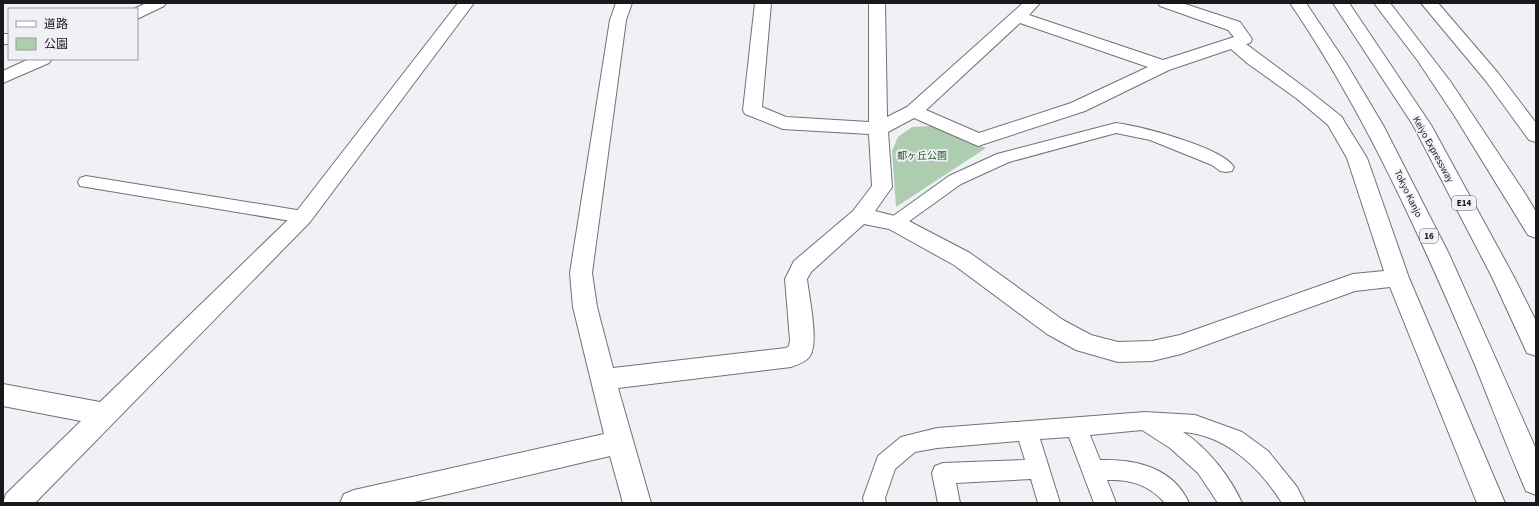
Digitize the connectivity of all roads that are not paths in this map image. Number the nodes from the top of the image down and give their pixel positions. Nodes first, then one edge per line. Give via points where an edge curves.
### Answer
1 (158, 3) edge
2 (466, 3) edge
3 (624, 3) edge
4 (764, 3) edge
5 (1032, 3) edge
6 (1170, 3) edge
7 (1298, 3) edge
8 (1341, 3) edge
9 (1382, 3) edge
10 (1429, 3) edge
11 (879, 4) edge
12 (138, 13) edge
13 (1019, 17) junction
14 (1234, 43) junction
15 (41, 60) edge
16 (1163, 66) junction
17 (3, 78) edge
18 (914, 111) junction
19 (878, 129) junction
20 (1536, 136) edge
21 (1226, 167) dead end
22 (86, 182) dead end
23 (860, 216) junction
24 (303, 217) junction
25 (895, 223) junction
26 (1536, 230) edge
27 (1398, 278) junction
28 (1536, 346) edge
29 (604, 379) junction
30 (3, 395) edge
31 (105, 414) junction
32 (1145, 421) junction
33 (1076, 427) junction
34 (1027, 431) junction
35 (619, 442) junction
36 (1039, 469) junction
37 (1092, 470) junction
38 (1536, 482) edge
39 (16, 503) edge
40 (354, 503) edge
41 (637, 503) edge
42 (875, 503) edge
43 (949, 503) edge
44 (1050, 503) edge
45 (1105, 503) edge
46 (1178, 503) edge
47 (1231, 503) edge
48 (1294, 503) edge
49 (1491, 503) edge

1 - 12 main road
2 - 24 main road
3 - 29 main road via 618,20 581,273 585,307
4 - 19 main road via 752,110 782,123
5 - 13 main road
6 - 14 main road via 1234,26 1244,39
7 - 38 main road, Tokyo Kanjo / 16 via 1323,38 1364,107 1406,185 1498,389
8 - 28 main road, Keiyo Expressway / E14 via 1422,126
9 - 26 main road via 1437,76 1489,153
10 - 20 main road via 1492,77
11 - 19 main road
13 - 16 main road
13 - 18 main road
14 - 16 main road
14 - 27 main road via 1335,121 1357,158
15 - 17 main road
16 - 18 main road via 1078,106 978,140
18 - 19 main road
19 - 23 main road via 882,187
21 - 25 lane via 1218,161 1155,134 1116,128 1003,158 955,180
22 - 24 lane
23 - 25 main road
23 - 29 main road via 802,267 796,279 802,340 800,351 791,357
24 - 31 main road
25 - 27 main road via 962,259 1055,327 1085,343 1118,352 1152,351 1181,344 1353,283
27 - 49 main road
29 - 35 main road
30 - 31 main road
31 - 39 main road
32 - 33 lane
32 - 47 lane via 1178,441 1206,466
32 - 48 lane via 1195,424 1234,439 1260,458 1290,494
33 - 34 lane
33 - 37 lane
34 - 36 lane
34 - 42 lane via 937,438 909,444 886,463 874,498
35 - 40 main road
35 - 41 main road
36 - 43 lane via 943,473
36 - 44 lane
37 - 45 lane
37 - 46 lane via 1128,470 1150,477 1172,492

